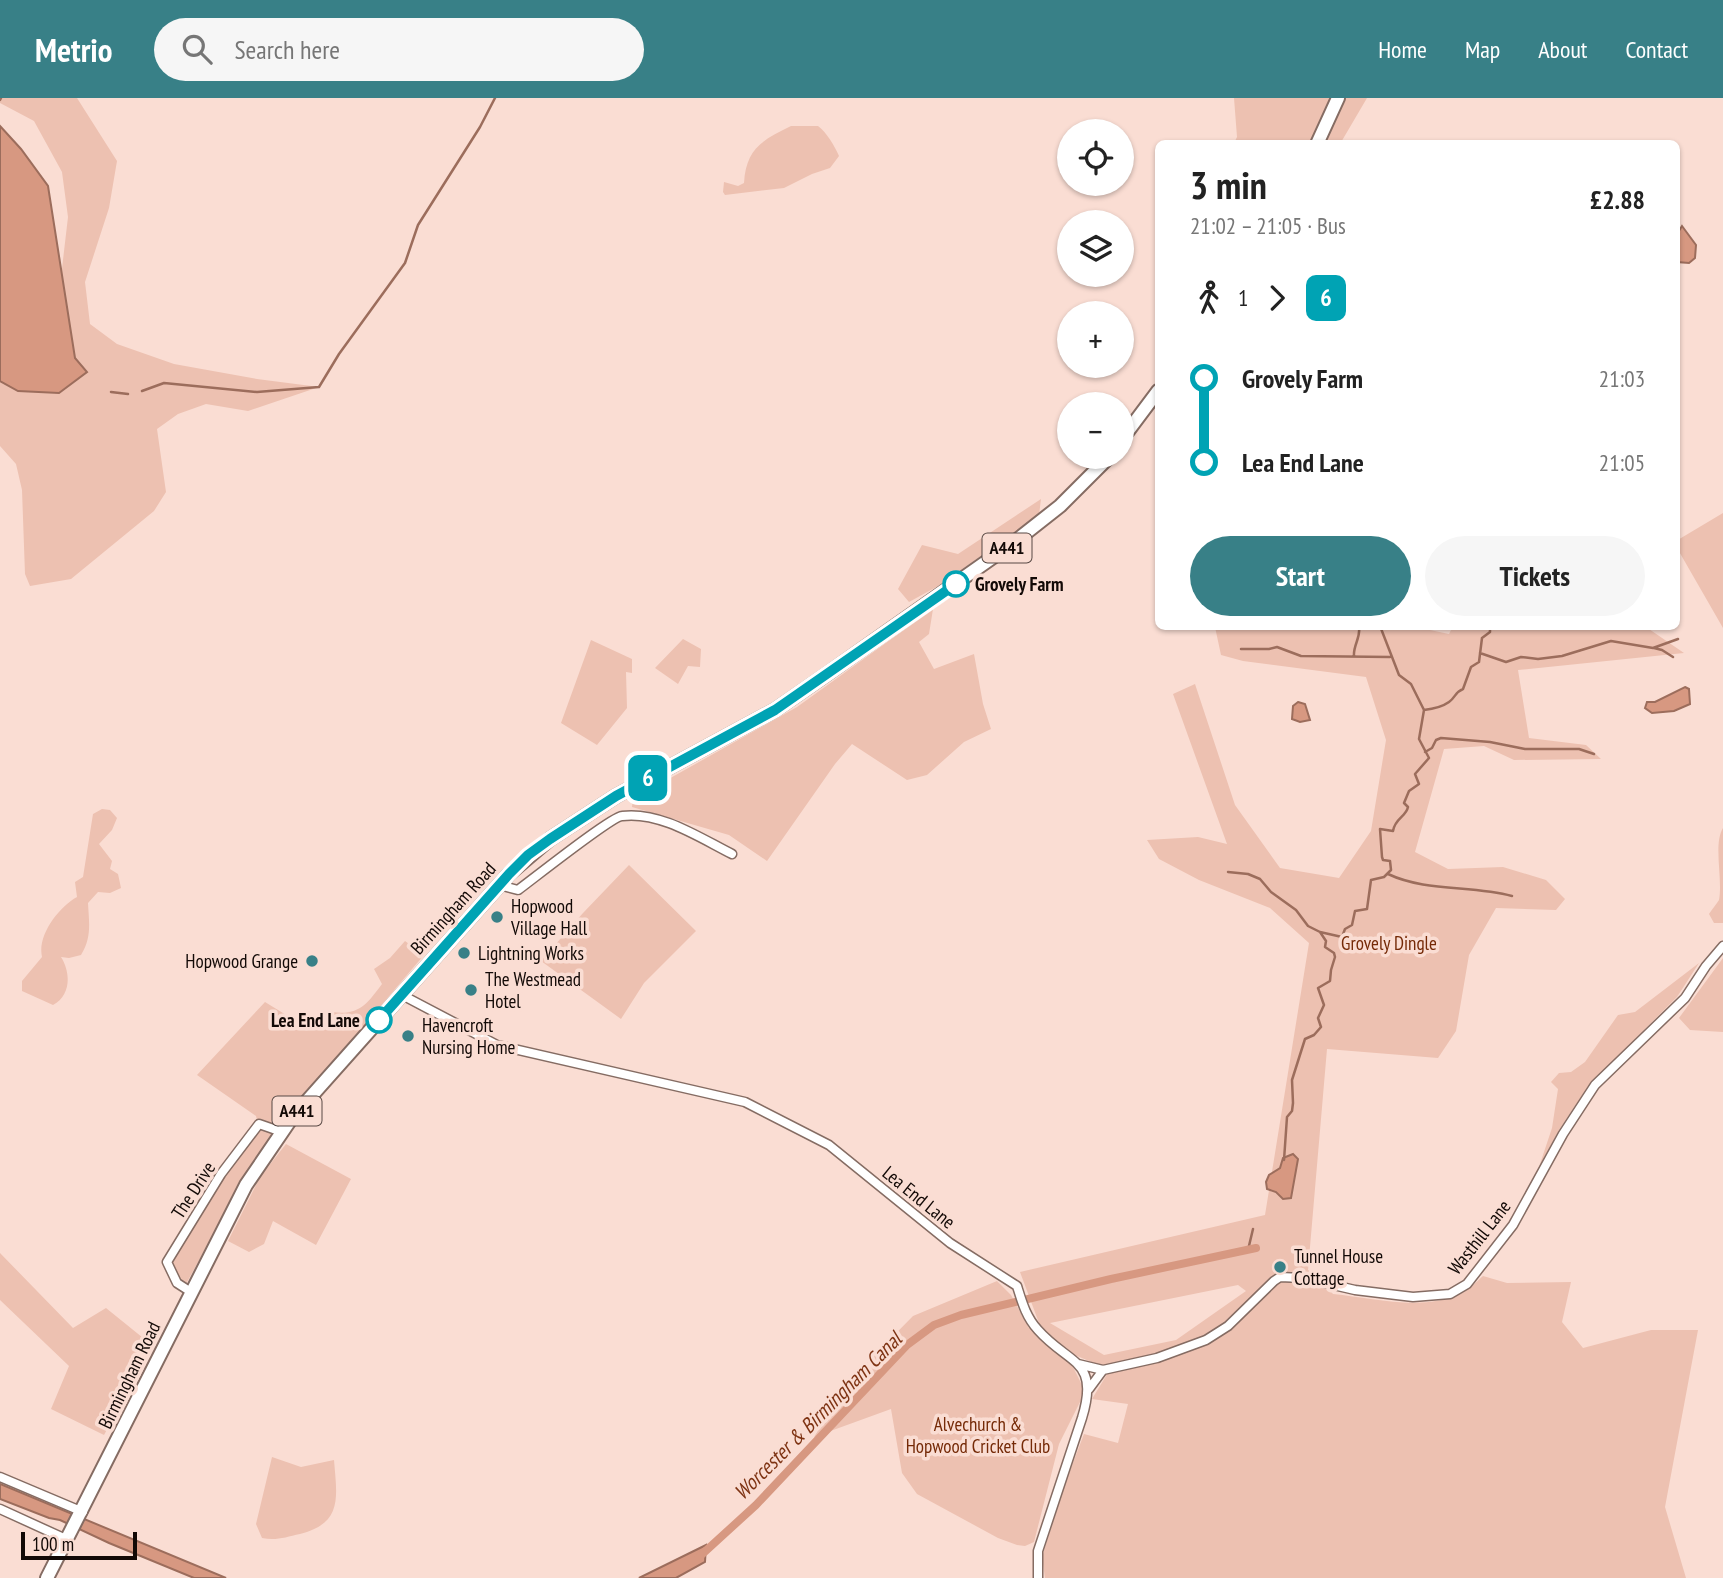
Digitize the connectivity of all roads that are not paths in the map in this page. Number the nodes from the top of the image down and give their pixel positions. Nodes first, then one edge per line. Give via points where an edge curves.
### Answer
1 (1338, 98) edge
2 (1319, 140) edge
3 (1155, 395) edge
4 (1134, 423) edge
5 (1097, 469) edge
6 (604, 803) junction
7 (619, 816) junction
8 (732, 854) dead end
9 (499, 885) junction
10 (1723, 946) edge
11 (402, 995) junction
12 (282, 1132) junction
13 (191, 1292) junction
14 (1078, 1364) junction
15 (1103, 1370) junction
16 (1088, 1389) junction
17 (0, 1477) edge
18 (0, 1509) edge
19 (82, 1513) junction
20 (70, 1537) junction
21 (47, 1578) edge
22 (1038, 1578) edge

1 - 2 highway
3 - 4 highway
5 - 6 highway, Birmingham Road / A441 via 1013,543 785,703
6 - 7 street
6 - 9 highway, Birmingham Road / A441 via 528,855
7 - 8 street via 641,816 673,825
7 - 9 street via 517,890
9 - 11 highway, Birmingham Road / A441
10 - 15 street, Wasthill Lane via 1685,999 1595,1085 1513,1225 1467,1284 1450,1294 1413,1297 1280,1278 1206,1340 1157,1358
11 - 12 highway, Birmingham Road / A441
11 - 14 street, Lea End Lane via 497,1045 745,1102 796,1126 829,1145 950,1242 1017,1286 1038,1331
12 - 13 highway, Birmingham Road / A441 via 246,1185
12 - 13 street, The Drive via 259,1124 221,1174 167,1262 177,1283
13 - 19 highway, Birmingham Road / A441
14 - 15 street, Wasthill Lane
14 - 16 street
15 - 16 street
16 - 22 street via 1038,1550
17 - 19 street
18 - 20 street
19 - 20 highway, A441
20 - 21 highway, A441

